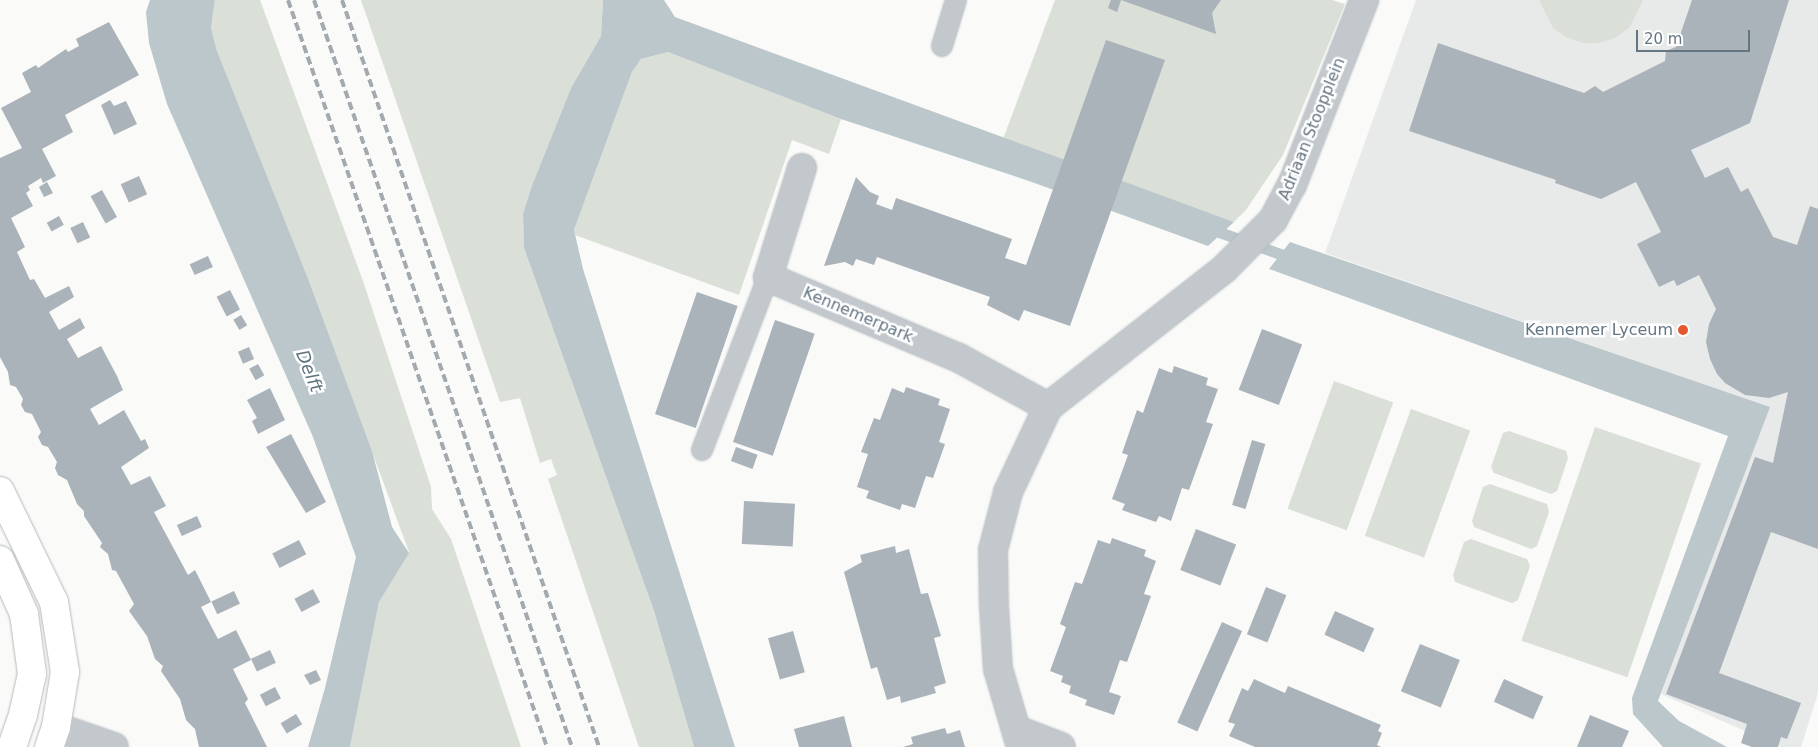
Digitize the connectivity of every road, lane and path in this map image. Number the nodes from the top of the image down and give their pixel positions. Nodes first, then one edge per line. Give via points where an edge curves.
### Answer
1 (956, 0) edge
2 (1364, 0) edge
3 (942, 46) dead end
4 (802, 168) dead end
5 (768, 277) junction
6 (1048, 407) junction
7 (702, 450) dead end
8 (0, 491) edge
9 (0, 560) edge
10 (52, 737) edge
11 (1019, 738) edge
12 (12, 747) edge
13 (114, 747) edge
14 (1061, 747) edge

1 - 3 lane
2 - 6 street, Adriaan Stoopplein via 1292,185 1273,220 1224,269
4 - 5 street
5 - 6 street, Kennemerpark via 959,358
5 - 7 lane
6 - 11 street via 1008,492 993,550 998,670
8 - 10 main road via 54,602 65,672
9 - 12 main road via 24,614 32,674
10 - 13 street
11 - 14 street

